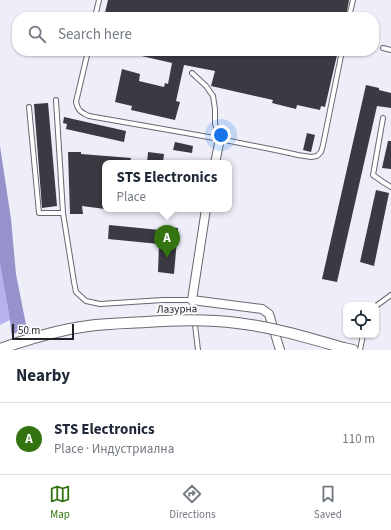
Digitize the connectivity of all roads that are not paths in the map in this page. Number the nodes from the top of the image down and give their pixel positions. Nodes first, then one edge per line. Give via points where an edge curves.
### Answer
1 (99, 0) edge
2 (353, 0) edge
3 (96, 12) edge
4 (350, 12) edge
5 (383, 48) dead end
6 (391, 50) edge
7 (87, 56) edge
8 (341, 56) edge
9 (192, 73) dead end
10 (56, 100) dead end
11 (29, 107) dead end
12 (382, 118) dead end
13 (220, 139) junction
14 (216, 160) edge
15 (391, 187) edge
16 (206, 212) edge
17 (63, 213) junction
18 (391, 295) edge
19 (192, 300) junction
20 (379, 304) edge
21 (362, 338) edge
22 (0, 349) edge
23 (349, 349) edge
24 (198, 350) edge
25 (280, 350) edge
26 (360, 350) edge

1 - 3 lane
2 - 4 lane
5 - 6 lane
7 - 13 lane via 76,102 80,111 89,116
8 - 13 lane via 323,145 317,156 298,155
9 - 13 lane via 206,86 212,96 215,124
10 - 17 lane
11 - 17 lane via 39,213
12 - 15 lane via 373,175
13 - 14 street
16 - 19 street
17 - 19 lane via 76,292 86,301 100,304
18 - 20 lane
19 - 24 lane
19 - 25 street via 262,309 269,314
21 - 26 lane
22 - 23 street, Лазурна, bridge via 45,335 87,326 184,320 257,326

